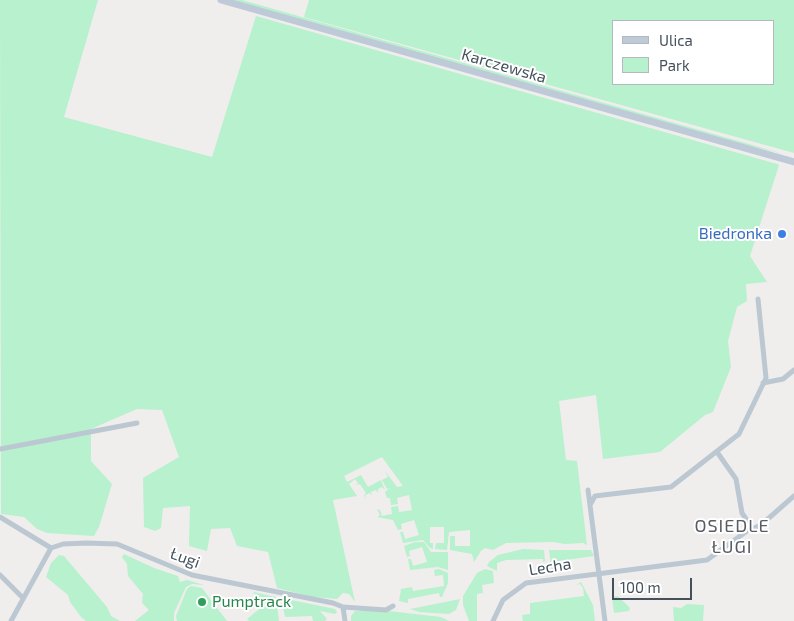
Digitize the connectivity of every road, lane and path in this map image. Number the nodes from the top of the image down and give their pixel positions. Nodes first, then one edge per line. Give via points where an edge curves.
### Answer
1 (221, 0) edge
2 (794, 162) edge
3 (758, 299) dead end
4 (794, 370) edge
5 (762, 384) junction
6 (137, 423) dead end
7 (0, 449) edge
8 (717, 452) junction
9 (588, 490) dead end
10 (794, 496) edge
11 (590, 505) junction
12 (0, 517) edge
13 (752, 528) junction
14 (51, 548) junction
15 (599, 573) junction
16 (0, 575) edge
17 (23, 598) junction
18 (393, 606) dead end
19 (342, 607) junction
20 (11, 621) edge
21 (345, 621) edge
22 (494, 621) edge
23 (605, 621) edge

1 - 2 main road, Karczewska
3 - 5 street via 766,378
4 - 5 street via 783,379
5 - 8 street via 739,434
6 - 7 street
8 - 11 street via 670,487 595,496
8 - 13 street via 736,480 742,513
9 - 11 street
10 - 13 street, Lecha via 767,521
11 - 15 street
12 - 14 street
13 - 15 street, Lecha via 704,561
14 - 17 street
14 - 19 street, Ługi via 63,544 112,543 192,575
15 - 22 street, Lecha via 522,585 503,600
15 - 23 street
16 - 17 street
17 - 20 street
18 - 19 street, Ługi via 386,610
19 - 21 street

